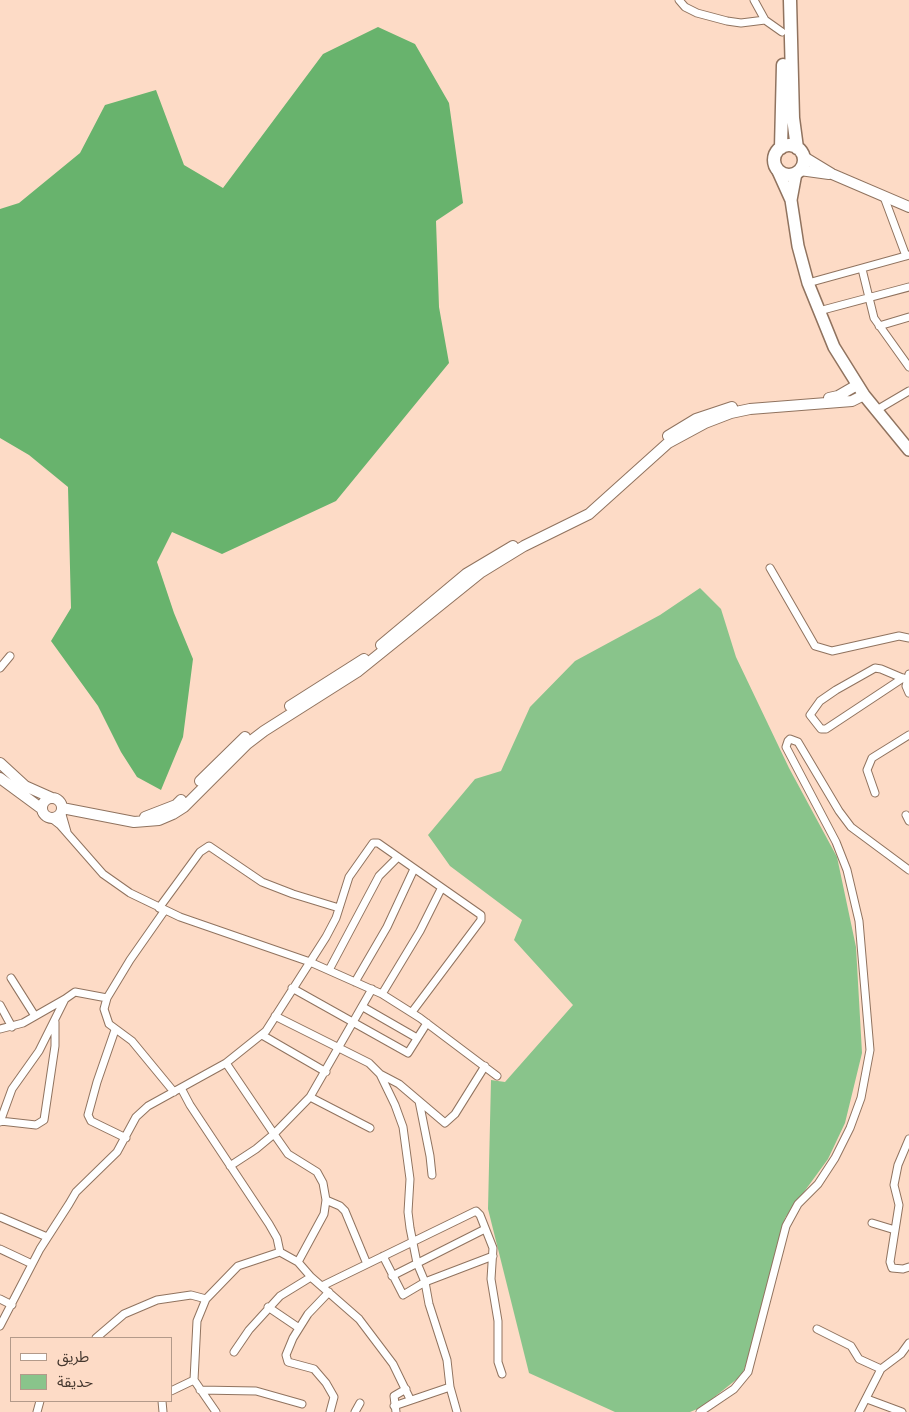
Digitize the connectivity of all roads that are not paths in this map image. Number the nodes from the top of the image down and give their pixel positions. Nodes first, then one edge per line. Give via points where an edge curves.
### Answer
1 (679, 0) edge
2 (754, 0) edge
3 (781, 0) edge
4 (790, 0) edge
5 (765, 20) junction
6 (782, 32) junction
7 (781, 148) junction
8 (800, 153) junction
9 (777, 169) junction
10 (798, 172) junction
11 (832, 174) junction
12 (884, 197) junction
13 (791, 200) junction
14 (909, 207) edge
15 (908, 256) edge
16 (862, 269) junction
17 (808, 283) junction
18 (909, 287) edge
19 (869, 298) junction
20 (819, 311) junction
21 (909, 317) edge
22 (879, 326) junction
23 (909, 367) edge
24 (857, 385) junction
25 (909, 391) edge
26 (864, 395) junction
27 (839, 399) junction
28 (875, 411) junction
29 (909, 450) edge
30 (770, 568) dead end
31 (909, 638) edge
32 (10, 656) dead end
33 (0, 668) edge
34 (906, 677) edge
35 (909, 693) edge
36 (909, 735) edge
37 (0, 763) edge
38 (0, 778) edge
39 (875, 793) dead end
40 (59, 805) junction
41 (42, 809) junction
42 (51, 818) junction
43 (67, 832) junction
44 (398, 858) junction
45 (414, 869) junction
46 (909, 870) edge
47 (441, 889) junction
48 (339, 908) junction
49 (162, 909) junction
50 (310, 962) junction
51 (329, 970) junction
52 (11, 978) dead end
53 (355, 982) junction
54 (292, 988) junction
55 (372, 989) junction
56 (382, 994) junction
57 (107, 998) junction
58 (65, 999) junction
59 (0, 1005) edge
60 (363, 1007) junction
61 (412, 1012) junction
62 (35, 1016) junction
63 (275, 1016) junction
64 (55, 1021) junction
65 (353, 1022) junction
66 (427, 1023) junction
67 (12, 1027) junction
68 (0, 1029) edge
69 (115, 1030) junction
70 (262, 1035) junction
71 (417, 1038) junction
72 (339, 1048) junction
73 (226, 1063) junction
74 (485, 1066) junction
75 (326, 1072) junction
76 (380, 1074) junction
77 (498, 1076) dead end
78 (181, 1088) junction
79 (174, 1092) junction
80 (310, 1097) junction
81 (419, 1100) junction
82 (0, 1122) edge
83 (370, 1128) dead end
84 (274, 1134) junction
85 (126, 1138) junction
86 (909, 1139) edge
87 (230, 1166) junction
88 (432, 1175) dead end
89 (326, 1200) junction
90 (0, 1217) edge
91 (872, 1223) dead end
92 (485, 1229) junction
93 (895, 1230) junction
94 (48, 1237) junction
95 (413, 1241) junction
96 (0, 1249) edge
97 (280, 1252) junction
98 (383, 1256) junction
99 (493, 1256) junction
100 (298, 1262) junction
101 (417, 1263) junction
102 (32, 1264) junction
103 (366, 1264) junction
104 (909, 1267) edge
105 (392, 1276) junction
106 (311, 1278) junction
107 (425, 1282) junction
108 (322, 1286) junction
109 (329, 1292) junction
110 (0, 1299) edge
111 (206, 1299) junction
112 (12, 1304) junction
113 (268, 1307) junction
114 (0, 1326) edge
115 (299, 1328) junction
116 (817, 1329) dead end
117 (97, 1337) edge
118 (909, 1343) edge
119 (234, 1352) dead end
120 (881, 1369) junction
121 (502, 1374) dead end
122 (194, 1380) junction
123 (450, 1387) junction
124 (200, 1390) junction
125 (406, 1390) junction
126 (172, 1391) edge
127 (867, 1399) junction
128 (410, 1400) junction
129 (302, 1404) dead end
130 (360, 1404) dead end
131 (909, 1406) edge
132 (395, 1409) edge
133 (216, 1412) edge
134 (330, 1412) edge
135 (355, 1412) edge
136 (457, 1412) edge
137 (700, 1412) edge
138 (859, 1412) edge
139 (903, 1412) edge

1 - 5 street via 697,13 727,21
2 - 5 street
3 - 6 highway
4 - 8 highway via 793,118
5 - 6 street
6 - 7 highway via 784,111
7 - 8 highway via 792,146
7 - 9 highway via 775,155
8 - 10 highway
8 - 11 street
9 - 10 highway via 786,175
9 - 13 main road
10 - 11 street
10 - 13 main road
11 - 12 street
12 - 14 street
12 - 15 street
13 - 17 main road
15 - 16 street
16 - 17 street
16 - 19 street
17 - 20 main road
18 - 19 street
19 - 20 street
19 - 22 street
20 - 24 main road via 834,347
21 - 22 street
22 - 23 street
24 - 26 main road
24 - 27 street
25 - 28 street
26 - 27 street via 852,401
26 - 28 main road
27 - 40 street via 731,413 668,443 589,514 524,546 480,573 357,672 264,731 173,814 159,820 134,822
28 - 29 main road
30 - 31 street via 815,646 832,651 899,636
32 - 33 street
34 - 34 street via 875,668 820,701 810,715 821,729 826,729
34 - 35 street
36 - 39 street via 872,758 867,770
37 - 40 street via 25,786
38 - 41 street
40 - 41 street via 46,800
40 - 42 street via 57,816
40 - 43 street
41 - 42 street
42 - 43 street
43 - 49 street via 111,881
44 - 45 street
44 - 48 street via 378,843 371,844 349,877
44 - 51 street via 379,876
45 - 47 street
45 - 53 street via 387,927
46 - 137 street via 845,821 798,742 790,739 786,747 836,842 847,870 859,921 870,1050 861,1098 850,1128 822,1178 798,1204 786,1226 748,1372 734,1389
47 - 56 street
47 - 61 street via 482,918
48 - 49 street via 262,882 209,846 200,852
48 - 50 street
49 - 50 street
49 - 57 street
50 - 51 street
50 - 54 street
51 - 53 street
52 - 62 street
53 - 55 street
54 - 63 street
54 - 65 street
55 - 56 street
55 - 60 street
56 - 61 street
57 - 58 street via 75,992
57 - 69 street via 104,1014
58 - 62 street
58 - 64 street
59 - 67 street
60 - 65 street
60 - 71 street
61 - 66 street
62 - 67 street
63 - 70 street
63 - 72 street
64 - 82 street via 40,1051 12,1089
64 - 82 street via 55,1046 44,1120 36,1125
65 - 71 street via 408,1053
65 - 72 street
66 - 71 street
66 - 74 street
67 - 68 street
69 - 79 street via 132,1042
69 - 85 street via 88,1115 91,1121
70 - 73 street
70 - 75 street
72 - 75 street
72 - 76 street via 368,1063
73 - 78 street
73 - 84 street
74 - 77 street
74 - 81 street via 448,1122 442,1122
75 - 80 street
76 - 81 street
76 - 95 street via 403,1127 410,1179 408,1220
78 - 79 street
78 - 87 street
79 - 85 street via 140,1112
80 - 83 street
80 - 84 street
81 - 88 street
84 - 87 street
84 - 89 street via 288,1154 317,1172
85 - 94 street via 104,1166 76,1192
86 - 93 street via 894,1185 900,1205
87 - 97 street via 277,1238
89 - 100 street via 322,1218
89 - 103 street via 345,1211
90 - 94 street
91 - 93 street
92 - 95 street via 478,1212 473,1211
92 - 99 street
92 - 101 street
93 - 104 street via 891,1265 897,1269
94 - 102 street
95 - 98 street
95 - 101 street
96 - 102 street
97 - 100 street
97 - 111 street via 238,1266
98 - 103 street
98 - 105 street
99 - 107 street
99 - 121 street via 491,1279 498,1320 498,1362
100 - 106 street
101 - 105 street
101 - 107 street
102 - 112 street
103 - 108 street
105 - 107 street via 403,1295
106 - 108 street
106 - 113 street
107 - 123 street via 428,1304 447,1360
108 - 109 street
109 - 115 street
109 - 125 street via 373,1336
110 - 112 street
111 - 117 street via 191,1294 157,1300 124,1314
111 - 122 street via 197,1321
112 - 114 street
113 - 115 street
113 - 119 street
115 - 134 street via 286,1359 318,1373 334,1397
116 - 120 street via 851,1346 859,1359
118 - 120 street via 901,1354
120 - 127 street
122 - 124 street
122 - 126 street
123 - 128 street
123 - 136 street
124 - 129 street via 256,1391
124 - 133 street
125 - 128 street
125 - 132 street via 395,1394
127 - 138 street
127 - 139 street
128 - 132 street
130 - 135 street
131 - 139 street

